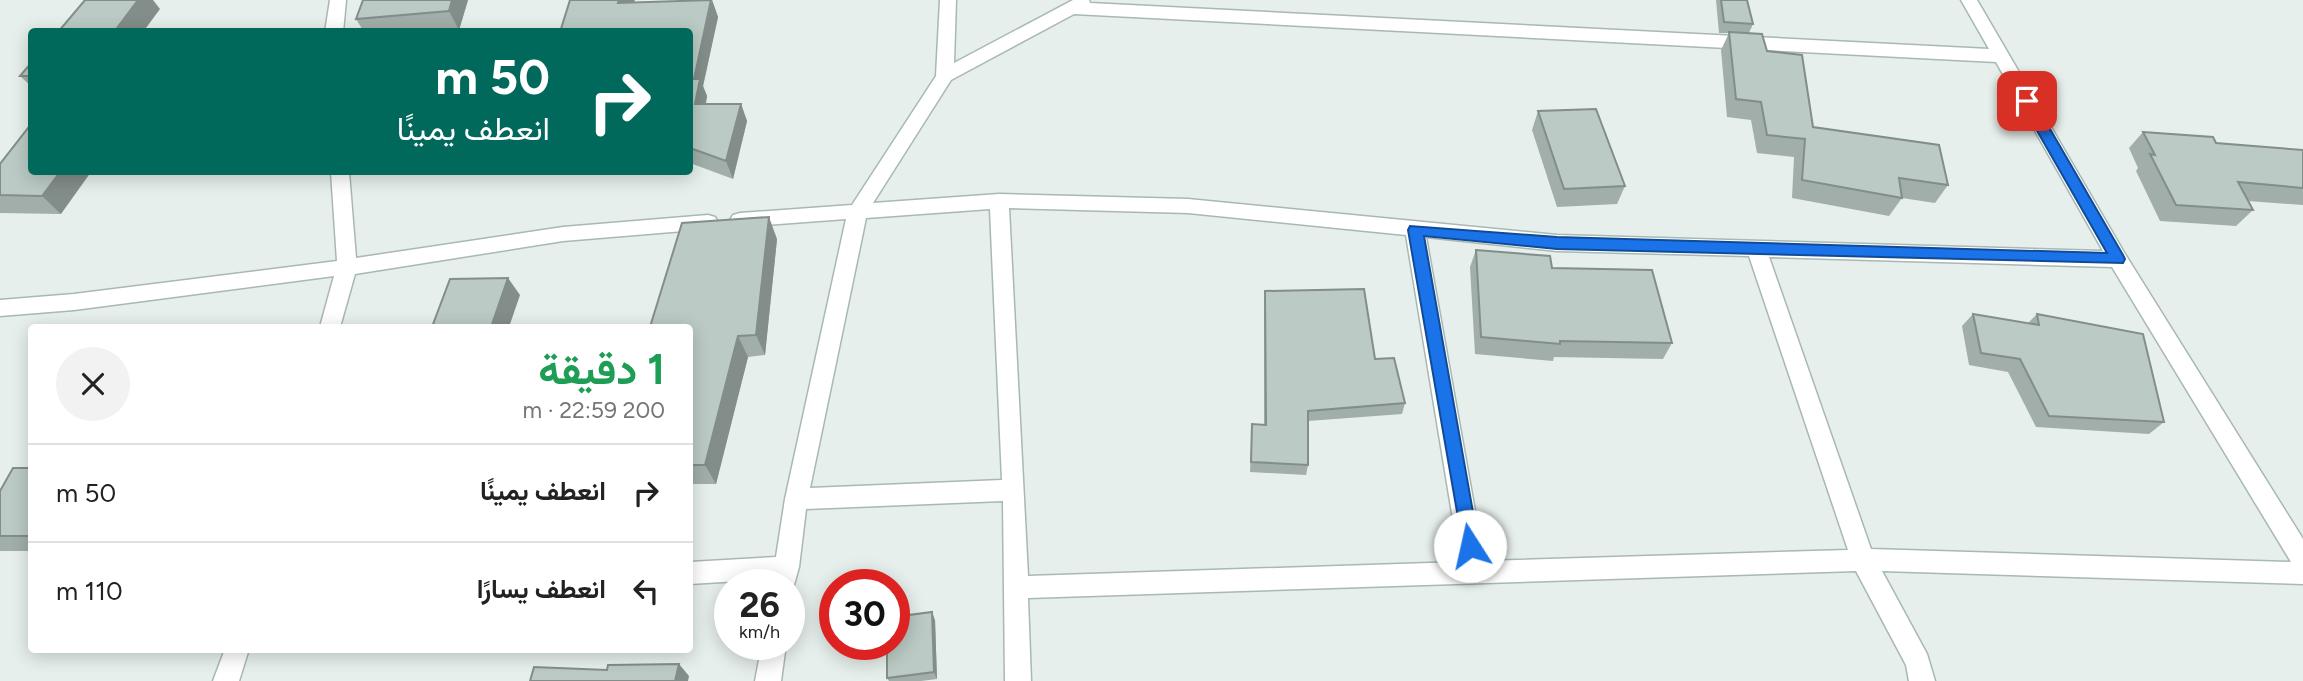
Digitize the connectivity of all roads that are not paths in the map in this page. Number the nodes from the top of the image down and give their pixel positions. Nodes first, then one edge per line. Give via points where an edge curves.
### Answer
1 (338, 0) edge
2 (948, 0) edge
3 (1969, 0) edge
4 (1078, 4) edge
5 (334, 28) edge
6 (2001, 56) junction
7 (945, 76) junction
8 (340, 175) edge
9 (999, 201) junction
10 (858, 211) junction
11 (1415, 230) junction
12 (1756, 248) junction
13 (2118, 259) junction
14 (347, 267) junction
15 (0, 308) edge
16 (331, 324) edge
17 (1014, 490) junction
18 (796, 499) junction
19 (1863, 560) junction
20 (2303, 560) edge
21 (786, 569) edge
22 (1474, 572) junction
23 (693, 573) edge
24 (2303, 573) edge
25 (714, 574) edge
26 (1017, 587) junction
27 (236, 653) edge
28 (771, 660) edge
29 (226, 681) edge
30 (768, 681) edge
31 (1018, 681) edge
32 (1922, 681) edge

1 - 5 street
2 - 7 street
3 - 6 street
4 - 6 street
4 - 7 street
6 - 13 street
7 - 10 street
8 - 14 street
9 - 10 street
9 - 11 street via 1188,206
9 - 17 street
10 - 14 street via 564,234
10 - 18 street
11 - 12 street via 1557,243
11 - 22 street
12 - 13 street
12 - 19 street
13 - 20 street
14 - 15 street
14 - 16 street
17 - 18 street
17 - 26 street
18 - 21 street
19 - 22 street
19 - 24 street
19 - 32 street via 1918,662
22 - 26 street
23 - 25 street
26 - 31 street
27 - 29 street
28 - 30 street

